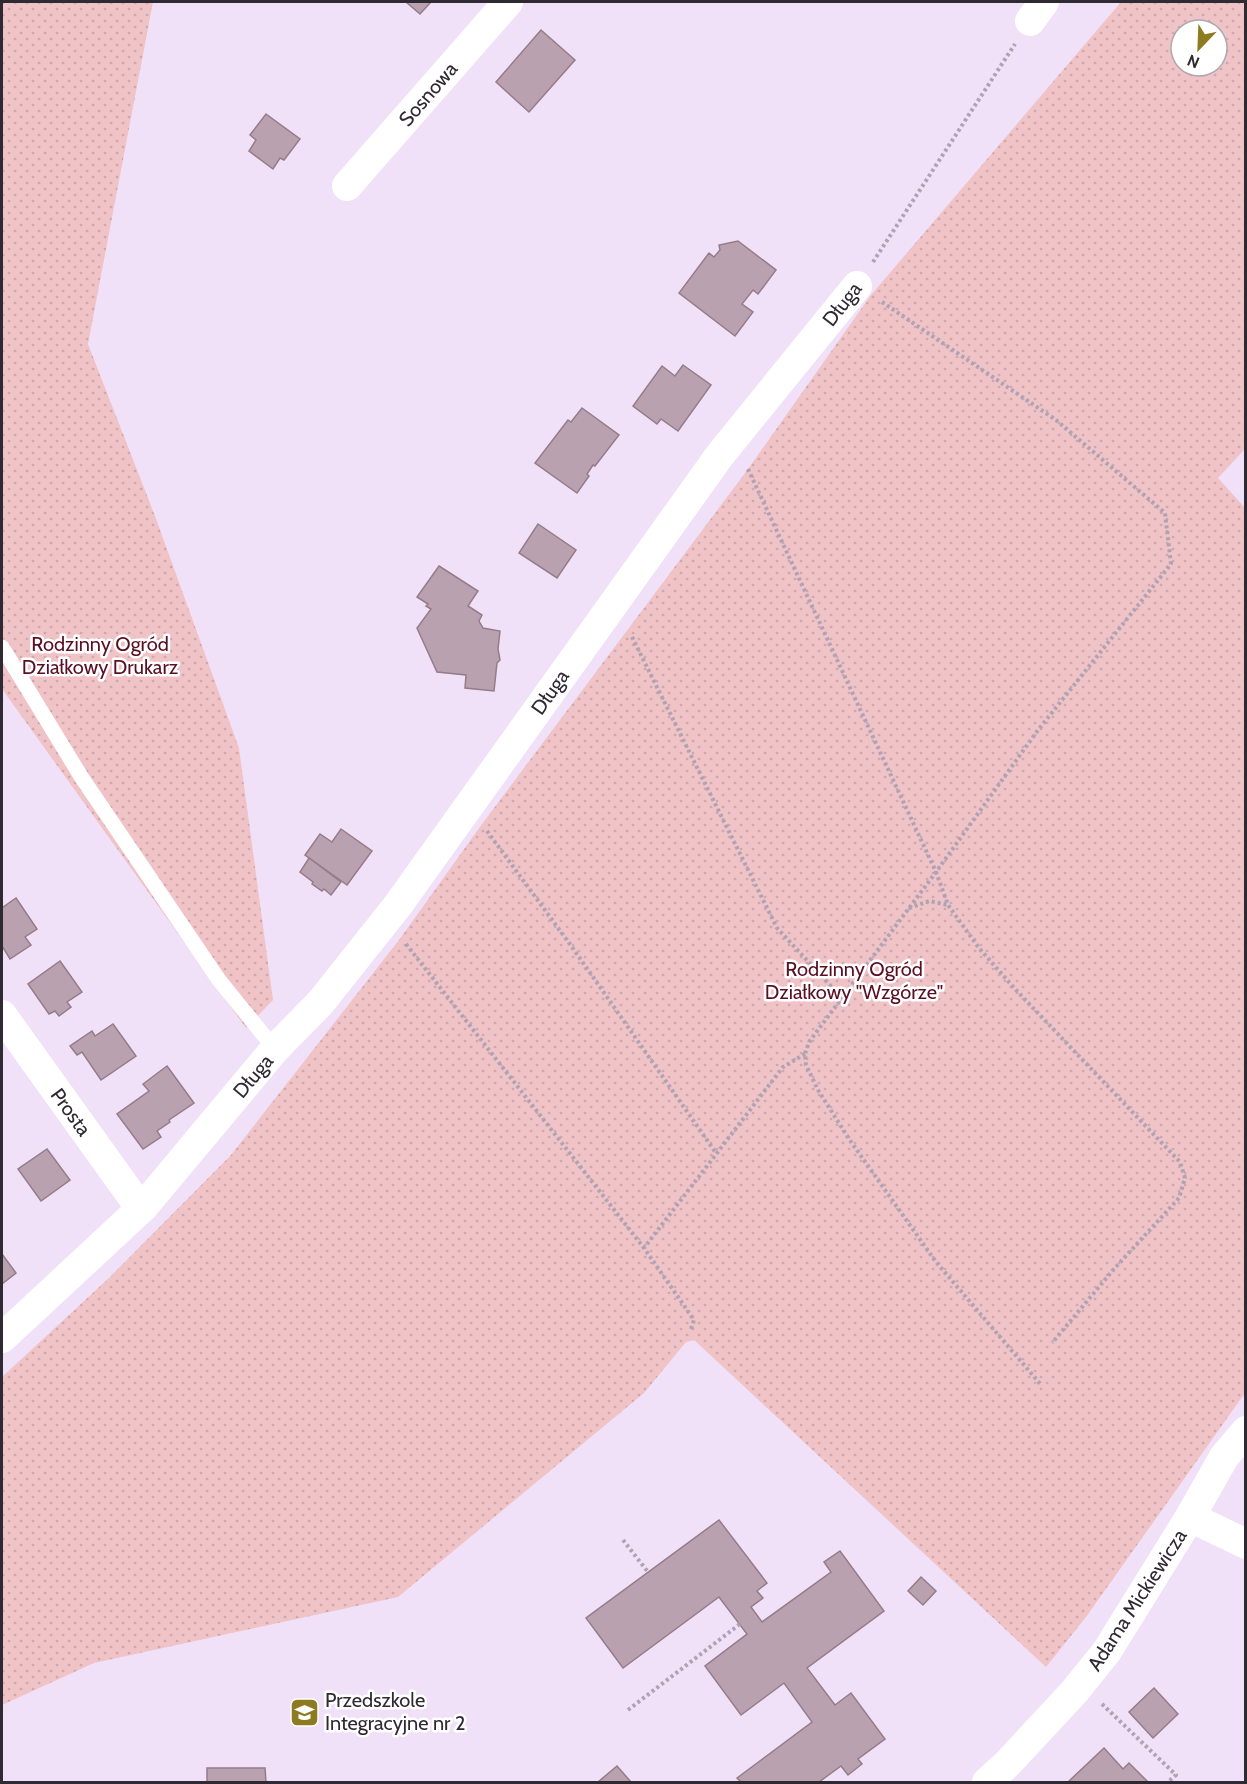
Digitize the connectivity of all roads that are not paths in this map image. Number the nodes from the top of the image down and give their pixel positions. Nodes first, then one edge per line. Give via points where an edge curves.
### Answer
1 (508, 2) edge
2 (347, 186) dead end
3 (857, 286) road end
4 (2, 646) edge
5 (2, 1015) edge
6 (275, 1049) junction
7 (144, 1206) junction
8 (2, 1338) edge
9 (1245, 1431) edge
10 (1190, 1517) junction
11 (1245, 1544) edge
12 (1006, 1776) edge

1 - 2 street, Sosnowa
3 - 6 street, Długa via 720,455 398,905 321,1002
4 - 6 lane via 82,778 219,980
5 - 7 street, Prosta via 131,1196
6 - 7 street, Długa
7 - 8 street, Długa
9 - 10 street, Adama Mickiewicza via 1224,1457
10 - 11 street
10 - 12 street, Adama Mickiewicza via 1107,1651

